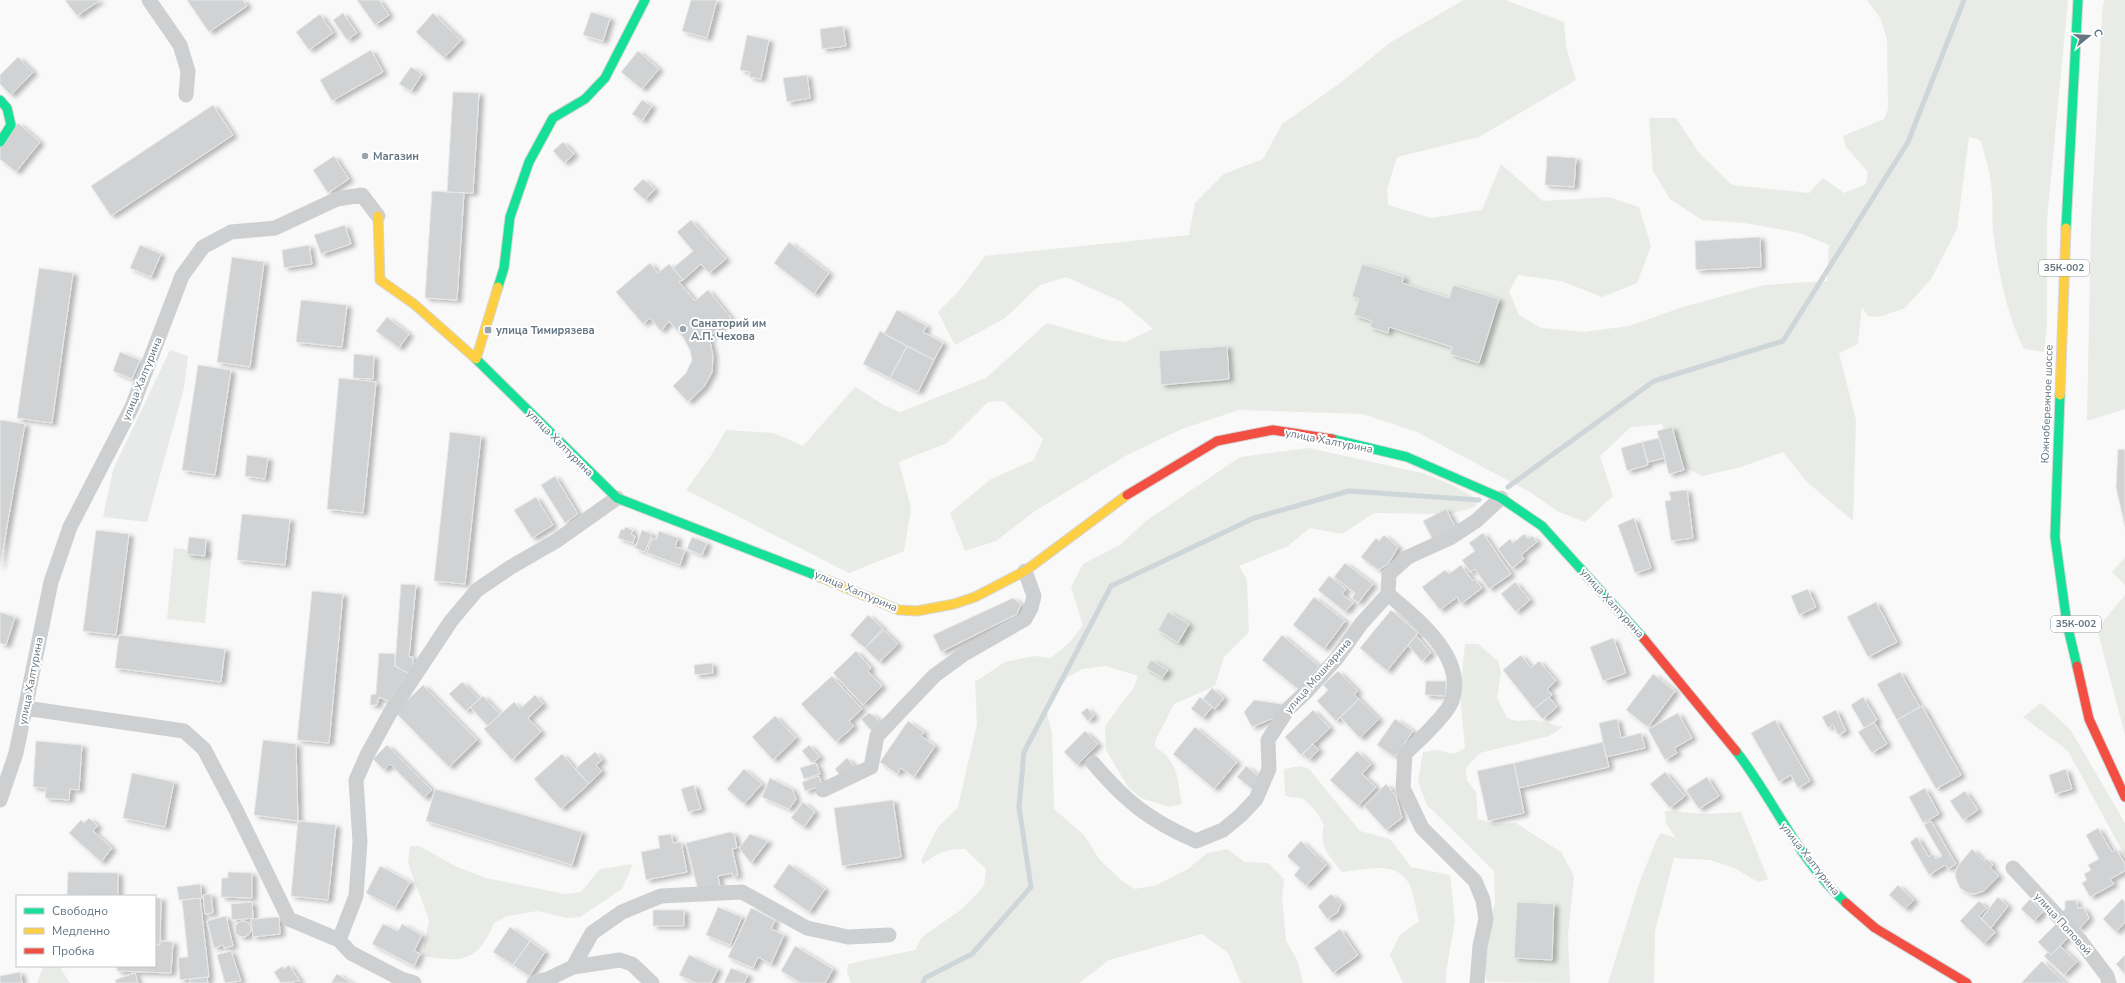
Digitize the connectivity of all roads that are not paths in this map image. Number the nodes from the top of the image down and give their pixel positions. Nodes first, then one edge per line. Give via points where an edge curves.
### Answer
1 (149, 0) edge
2 (645, 0) edge
3 (2078, 0) edge
4 (2087, 0) edge
5 (186, 95) dead end
6 (0, 100) edge
7 (0, 142) edge
8 (378, 216) joint
9 (2073, 304) dead end
10 (476, 359) junction
11 (617, 498) junction
12 (1501, 498) junction
13 (1025, 571) junction
14 (1388, 594) junction
15 (2075, 611) dead end
16 (2088, 669) dead end
17 (25, 708) junction
18 (1094, 763) dead end
19 (823, 790) dead end
20 (2125, 797) edge
21 (0, 800) edge
22 (2013, 868) dead end
23 (889, 935) dead end
24 (339, 940) junction
25 (573, 966) junction
26 (414, 983) edge
27 (534, 983) edge
28 (652, 983) edge
29 (1477, 983) edge
30 (1967, 983) edge
31 (2109, 983) edge

1 - 5 street via 180,45 188,71
2 - 10 main road via 605,78 585,99 553,118 533,156 510,217 504,268
3 - 20 main road, Южнобережное шоссе / 35К-002 via 2067,193 2055,537 2067,624 2089,719
4 - 9 main road, 35К-002 via 2076,185
6 - 7 main road via 8,108 11,125
8 - 10 main road, улица Халтурина via 380,280 414,304
8 - 17 street, улица Халтурина via 362,195 337,199 275,228 231,232 203,247 182,276 132,407 70,527 50,582
10 - 11 main road, улица Халтурина
11 - 13 main road, улица Халтурина via 790,564 899,610 917,611 975,598
11 - 24 street via 556,541 477,590 451,621 390,713 356,780 360,842 356,896
12 - 13 main road, улица Халтурина via 1407,457 1322,437 1273,430 1217,441 1132,491
12 - 14 street via 1476,521 1450,538 1408,557 1389,574
12 - 30 main road, улица Халтурина via 1542,526 1623,614 1686,688 1742,759 1783,825 1834,892 1875,928
13 - 19 street via 1034,596 1025,619 964,654 934,676 877,736 871,767
14 - 18 street, улица Мошкарина via 1361,624 1337,658 1288,709 1268,740 1269,769 1256,799 1223,830 1196,841 1165,827 1138,809 1114,787
14 - 29 street via 1428,628 1450,664 1455,687 1451,702 1405,754 1403,788 1422,828 1475,881 1483,900 1486,919 1480,946
15 - 16 main road, 35К-002
17 - 21 street, улица Халтурина via 16,753
17 - 24 street via 184,731 204,749 289,919
22 - 31 street, улица Поповой via 2079,939 2107,976
23 - 25 street via 848,937 807,928 742,892 661,896 622,912 592,933
24 - 26 street via 351,953
25 - 27 street
25 - 28 street via 620,960 632,964

